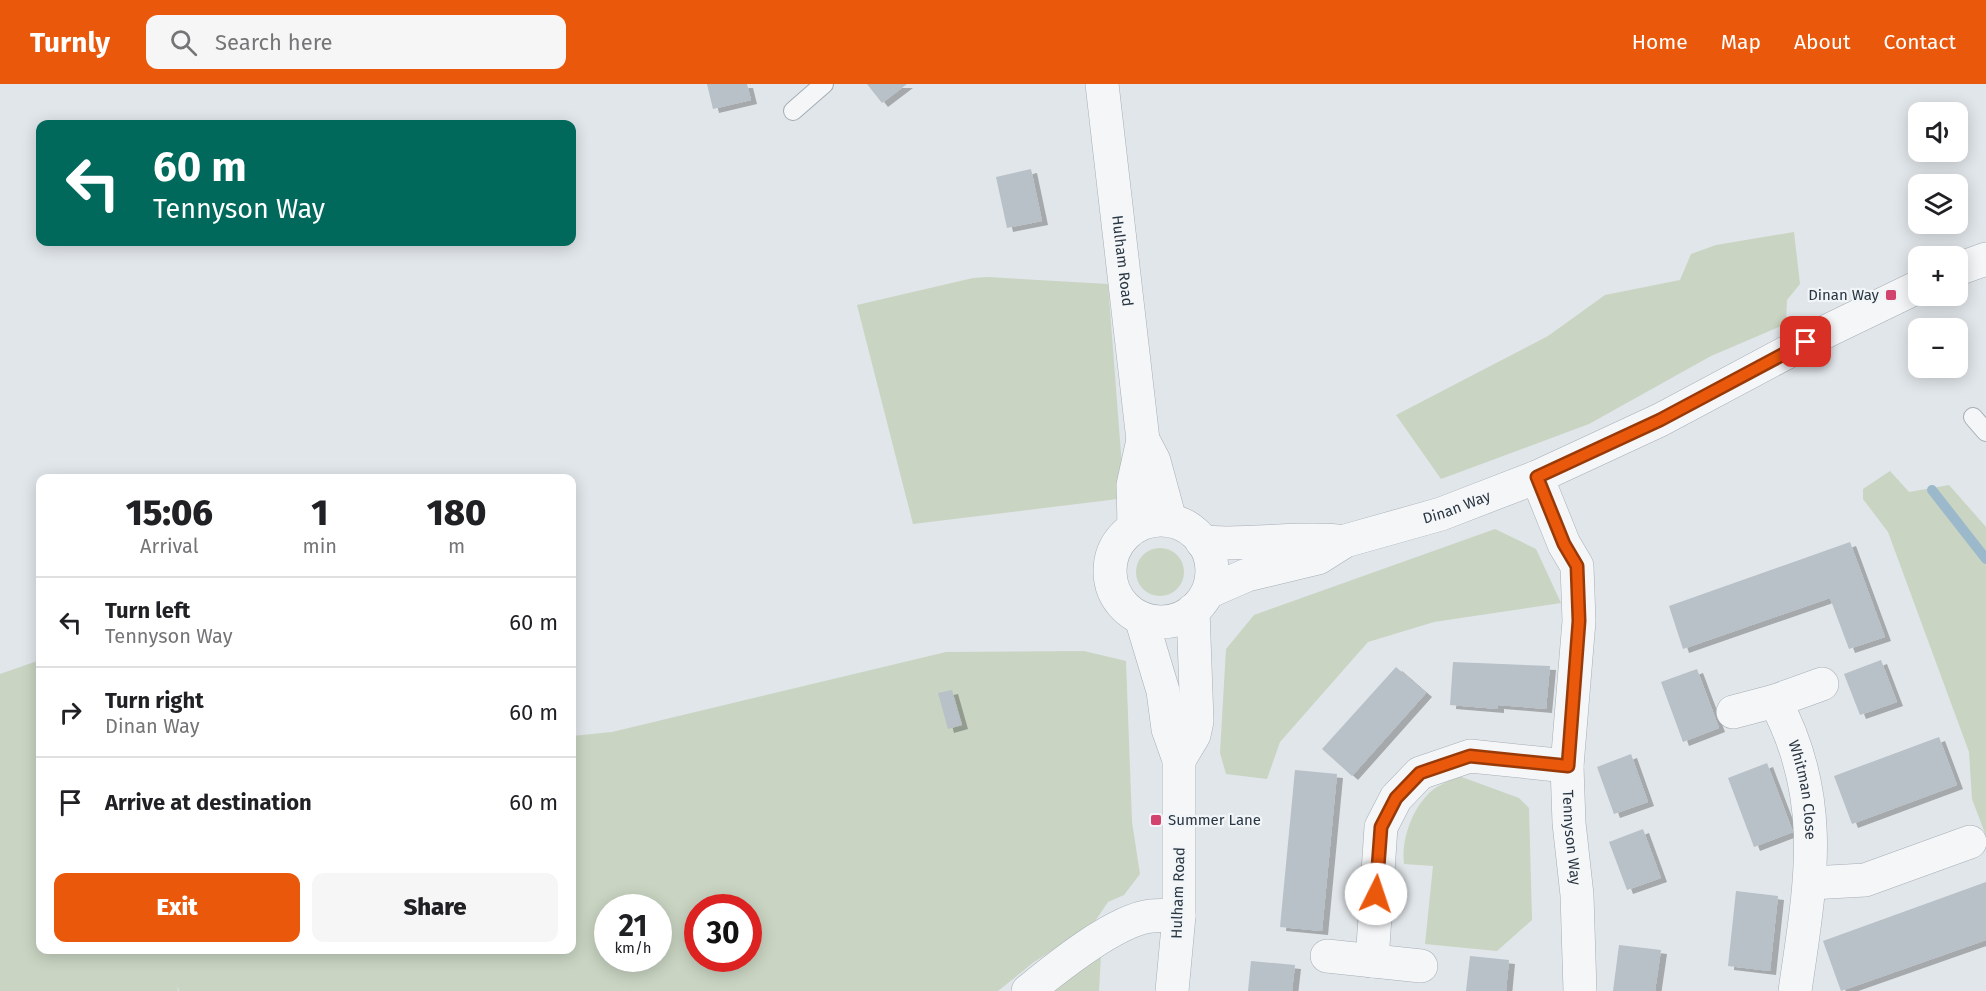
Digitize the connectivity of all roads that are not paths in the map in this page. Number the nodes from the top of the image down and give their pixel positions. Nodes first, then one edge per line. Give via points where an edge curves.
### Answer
1 (824, 84) edge
2 (1102, 84) edge
3 (793, 111) dead end
4 (1986, 260) edge
5 (1968, 266) edge
6 (1908, 292) edge
7 (1972, 417) dead end
8 (1986, 432) edge
9 (1143, 440) junction
10 (1537, 477) junction
11 (1170, 520) junction
12 (1134, 526) junction
13 (1202, 542) junction
14 (1345, 542) junction
15 (1201, 601) junction
16 (1141, 618) junction
17 (1822, 684) dead end
18 (1775, 701) junction
19 (1733, 712) dead end
20 (1179, 760) junction
21 (1568, 766) junction
22 (1970, 842) dead end
23 (1811, 883) junction
24 (1179, 916) junction
25 (1328, 956) dead end
26 (1372, 961) junction
27 (1422, 966) dead end
28 (1028, 991) edge
29 (1172, 991) edge
30 (1580, 991) edge
31 (1795, 991) edge

1 - 3 lane
2 - 9 street, Hulham Road
4 - 5 street
6 - 10 street, Dinan Way via 1660,420
7 - 8 lane
9 - 11 street, Hulham Road via 1154,461
9 - 12 street, Hulham Road via 1133,485
10 - 14 street, Dinan Way via 1441,514
10 - 21 street, Tennyson Way via 1577,566 1579,621
11 - 12 street via 1155,519
11 - 13 street via 1195,532
12 - 16 street via 1118,540 1110,560 1110,582 1119,602
13 - 14 street, Dinan Way via 1268,543 1311,538
13 - 15 street via 1208,549 1213,570
14 - 15 street, Dinan Way via 1318,558 1247,575
15 - 16 street via 1177,620 1156,623
15 - 20 street via 1197,721 1194,735
16 - 20 street, Hulham Road
17 - 18 street
18 - 19 street
18 - 23 street, Whitman Close via 1804,772
20 - 24 street, Hulham Road
21 - 26 street via 1470,756 1420,773 1396,798 1381,827
21 - 30 street, Tennyson Way
22 - 23 street via 1865,880
23 - 31 street, Whitman Close
24 - 28 street via 1149,916 1118,927 1056,967
24 - 29 street, Hulham Road
25 - 26 street
26 - 27 street

